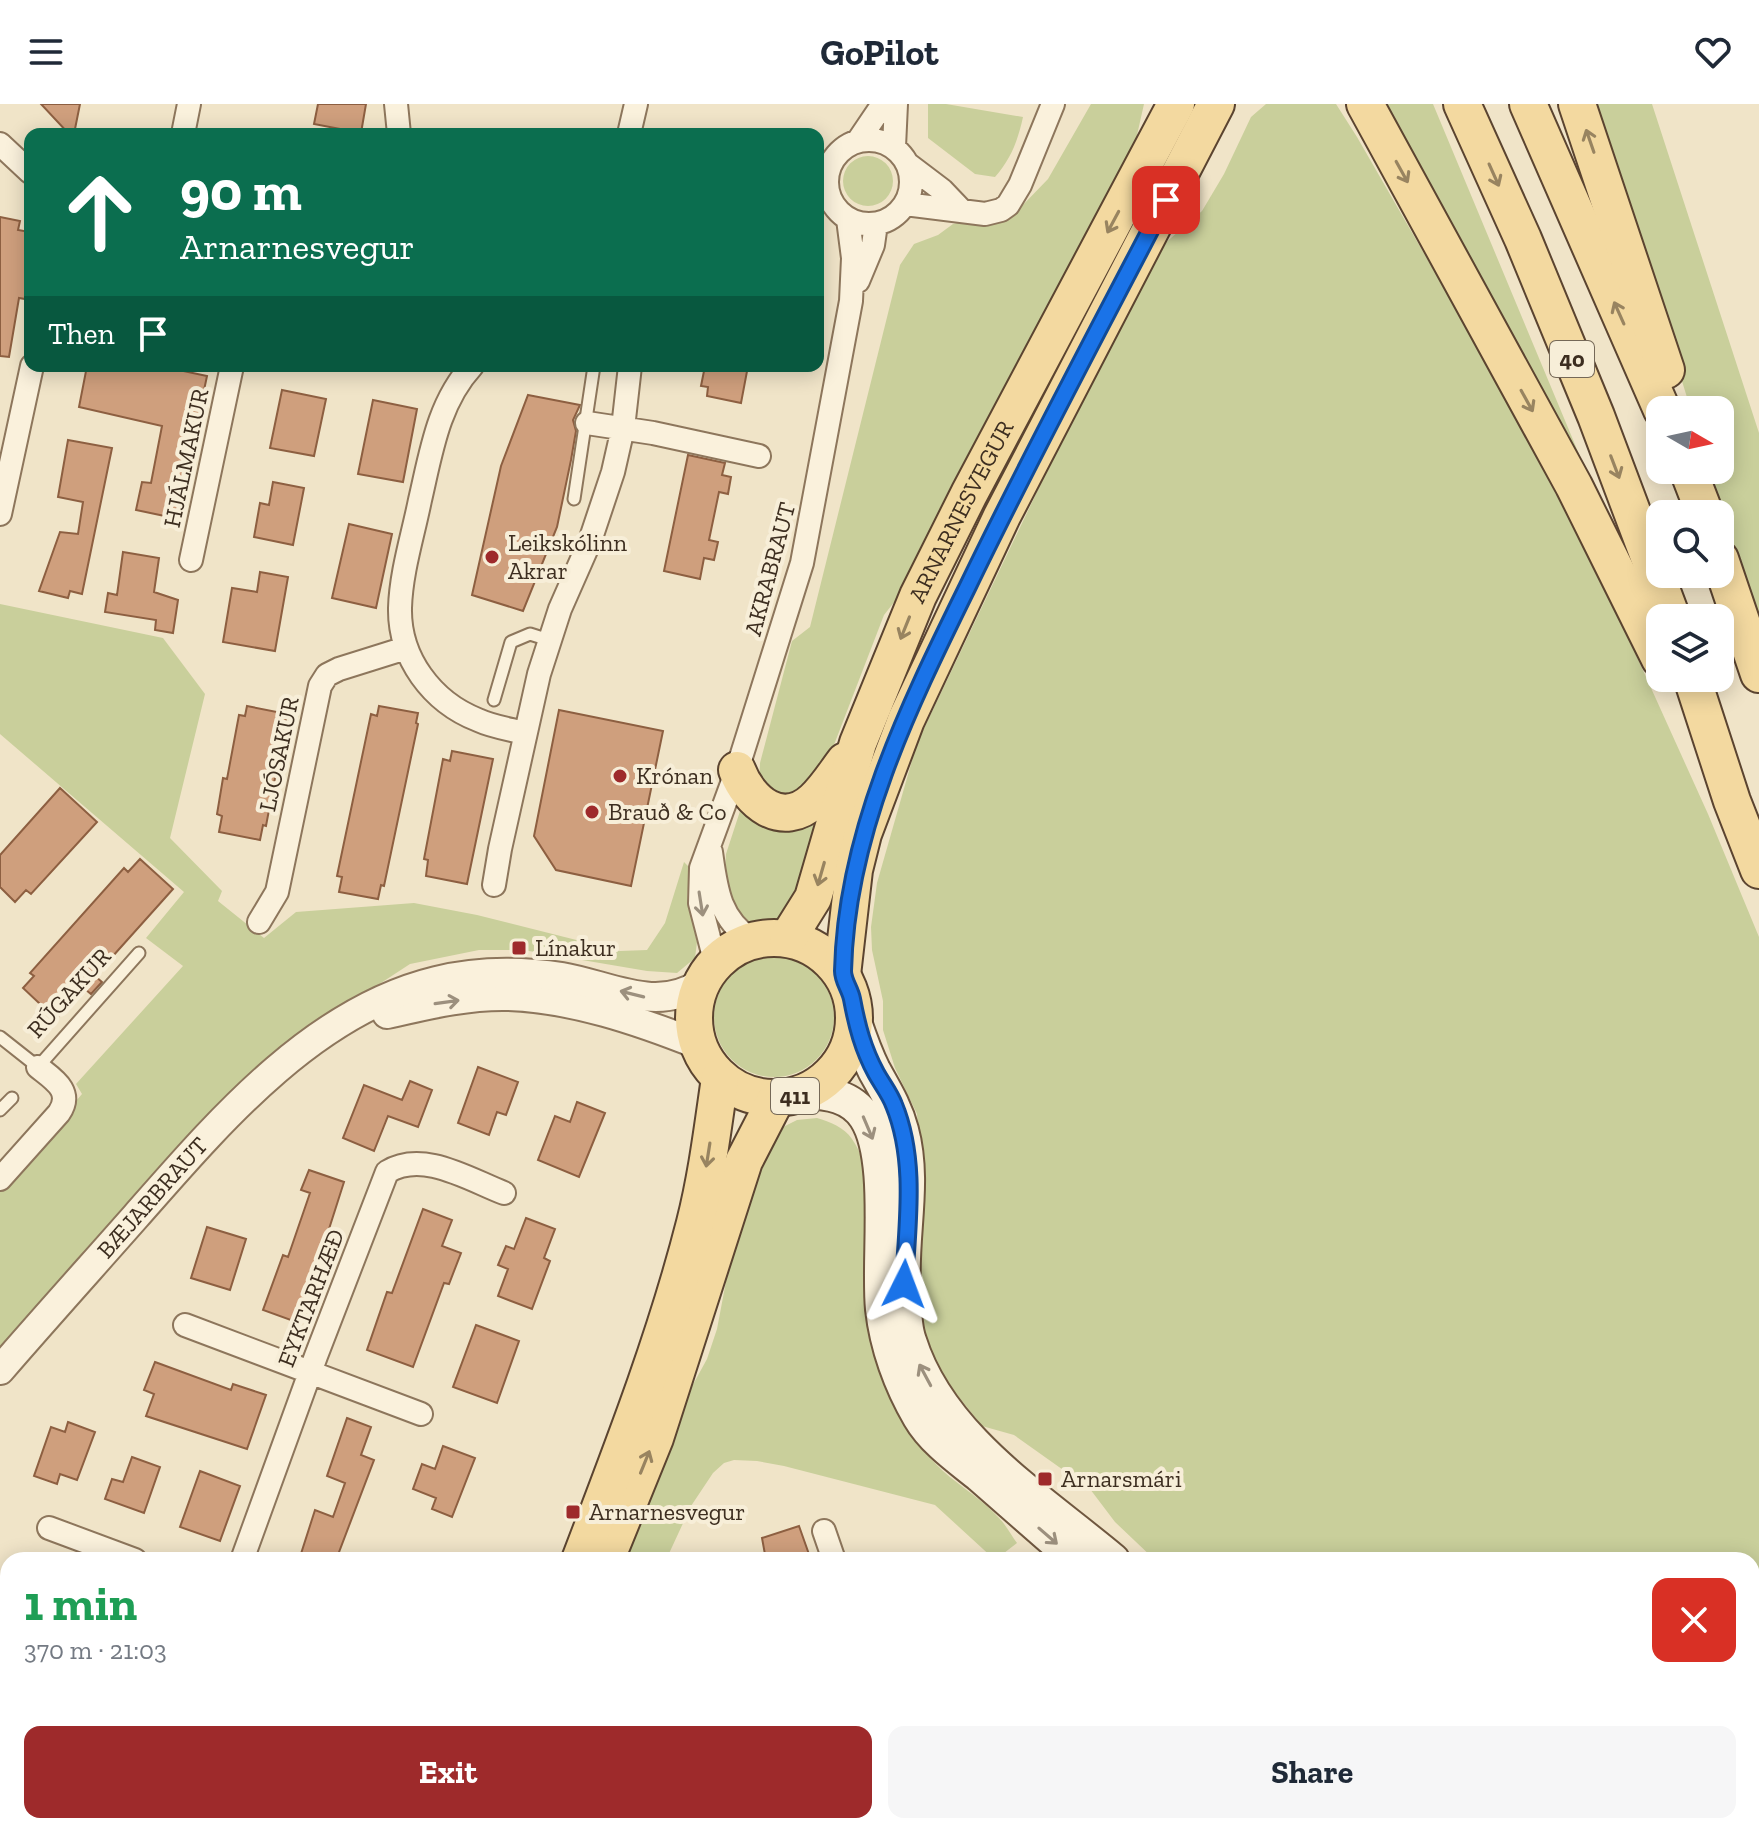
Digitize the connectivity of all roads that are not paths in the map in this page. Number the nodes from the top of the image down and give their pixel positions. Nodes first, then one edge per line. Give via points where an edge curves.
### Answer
1 (189, 104) edge
2 (396, 104) edge
3 (636, 104) edge
4 (883, 104) edge
5 (896, 104) edge
6 (1053, 104) edge
7 (1176, 104) edge
8 (1228, 104) edge
9 (1365, 104) edge
10 (1462, 104) edge
11 (1528, 104) edge
12 (1577, 104) edge
13 (1208, 118) edge
14 (184, 128) edge
15 (398, 128) edge
16 (630, 128) edge
17 (0, 144) edge
18 (894, 147) junction
19 (838, 149) edge
20 (909, 165) junction
21 (24, 166) edge
22 (824, 196) edge
23 (905, 204) junction
24 (962, 211) junction
25 (848, 219) junction
26 (876, 224) junction
27 (851, 301) junction
28 (31, 372) edge
29 (231, 372) edge
30 (468, 372) edge
31 (593, 372) edge
32 (629, 372) edge
33 (1656, 396) edge
34 (1674, 396) edge
35 (587, 423) junction
36 (623, 428) junction
37 (759, 456) dead end
38 (574, 499) dead end
39 (0, 514) edge
40 (191, 560) dead end
41 (1730, 588) edge
42 (1667, 604) edge
43 (1646, 631) edge
44 (549, 640) junction
45 (406, 648) junction
46 (1759, 674) edge
47 (1676, 692) edge
48 (1697, 692) edge
49 (494, 700) dead end
50 (525, 733) junction
51 (858, 743) junction
52 (737, 770) junction
53 (1732, 801) junction
54 (710, 842) junction
55 (1759, 870) edge
56 (494, 885) dead end
57 (259, 922) dead end
58 (788, 938) junction
59 (752, 940) junction
60 (139, 953) dead end
61 (706, 974) junction
62 (842, 975) junction
63 (854, 1019) junction
64 (0, 1037) edge
65 (318, 1037) junction
66 (697, 1044) junction
67 (38, 1067) junction
68 (720, 1078) junction
69 (791, 1095) junction
70 (12, 1098) dead end
71 (0, 1110) edge
72 (0, 1179) edge
73 (504, 1193) dead end
74 (185, 1325) dead end
75 (0, 1370) edge
76 (309, 1373) junction
77 (421, 1414) dead end
78 (49, 1528) dead end
79 (824, 1531) dead end
80 (114, 1552) edge
81 (245, 1552) edge
82 (583, 1552) edge
83 (608, 1552) edge
84 (831, 1552) edge
85 (1067, 1552) edge
86 (1103, 1552) edge

1 - 14 street
2 - 15 street
3 - 16 street
4 - 19 street
5 - 18 street
6 - 24 street via 1008,205 994,213
7 -> 51 main road, ARNARNESVEGUR via 943,545
8 - 13 main road, ARNARNESVEGUR
9 -> 43 main road via 1574,486
10 -> 42 main road, 40 via 1596,416
33 -> 11 main road, 40
34 -> 12 main road
13 - 62 main road, ARNARNESVEGUR / 411 via 1002,516 906,720 860,846
17 - 21 street
18 - 19 street via 883,141
18 - 20 street
19 - 22 street
20 - 23 street via 912,178
20 - 24 street
22 - 25 street
23 - 24 street
23 - 26 street
25 - 26 street
25 - 27 street, AKRABRAUT
26 - 27 street, AKRABRAUT
27 - 52 street, AKRABRAUT via 802,563
28 - 39 street
29 - 40 street, HJÁLMAKUR
30 - 45 street via 446,407 432,446 403,579 400,610
31 - 35 lane
32 - 36 street
35 - 36 street
35 - 38 lane
36 - 37 street
36 - 44 street via 602,506
41 - 46 main road
44 - 49 lane via 530,634 511,642
44 - 50 street
45 - 50 street via 425,681 450,704 478,721
45 - 57 street, LJÓSAKUR via 339,669 320,686 277,892
47 - 53 main road
48 - 53 main road
50 - 56 street
51 - 52 main road via 812,803 791,812 777,812 756,801
51 -> 58 main road, ARNARNESVEGUR via 813,898
52 - 54 street, AKRABRAUT
53 - 55 main road
54 - 59 street, AKRABRAUT via 720,906
54 -> 61 street, AKRABRAUT via 699,884 713,953
58 - 59 main road, ARNARNESVEGUR / 411
58 - 62 main road, ARNARNESVEGUR / 411 via 828,958
59 - 61 main road, ARNARNESVEGUR / 411 via 730,950
60 - 67 lane, RÚGAKUR
61 -> 65 street, BÆJARBRAUT via 687,993 652,998 519,973 437,980 377,1001
61 - 66 main road, 411 via 694,1003
62 - 63 main road, ARNARNESVEGUR / 411 via 852,996
63 - 69 main road, ARNARNESVEGUR / 411 via 841,1063 825,1080
86 -> 63 main road via 969,1439 921,1370 908,1338 904,1284 909,1168 903,1131
64 - 67 lane, RÚGAKUR
65 -> 66 street, BÆJARBRAUT via 420,1006 509,996 607,1015
65 - 75 street, BÆJARBRAUT via 209,1134
66 - 68 main road, 411
67 - 72 street, RÚGAKUR via 59,1084 65,1102
68 - 69 main road, 411 via 746,1094
68 -> 82 main road via 692,1235
83 -> 69 main road, ARNARNESVEGUR / 411 via 655,1438 744,1161
69 -> 85 main road via 831,1093 865,1116 881,1182 882,1311 893,1362 920,1420
70 - 71 lane
73 - 76 street, EYKTARHÆÐ via 427,1164 411,1162 387,1172
74 - 76 street
76 - 77 street
76 - 81 street, EYKTARHÆÐ
78 - 80 street
79 - 84 street

